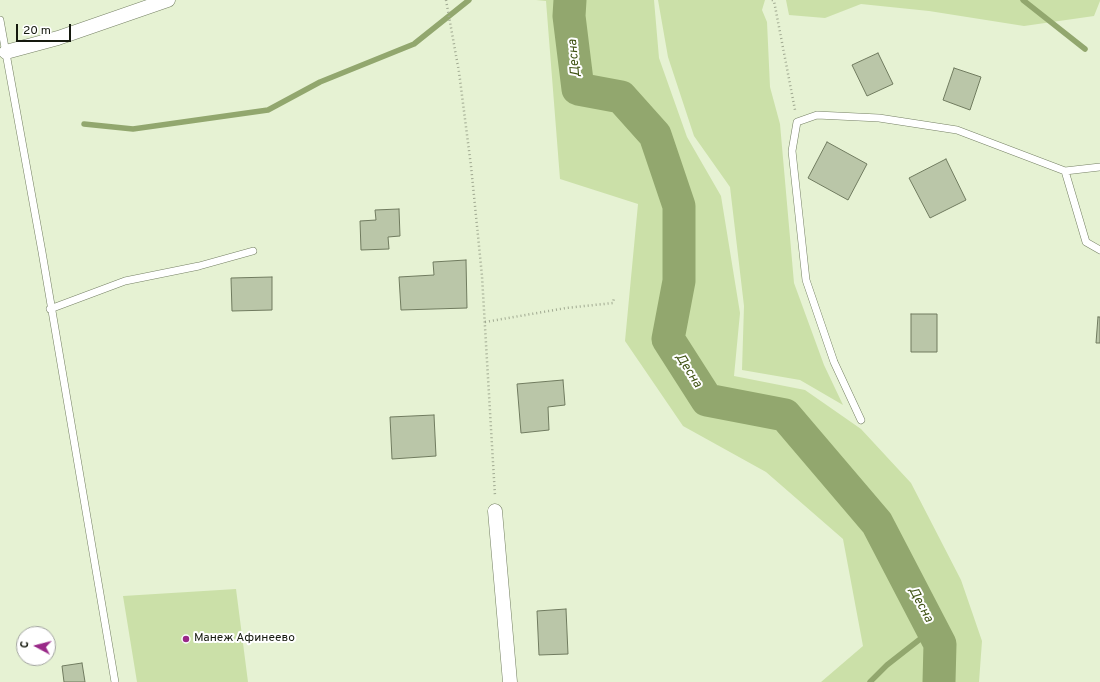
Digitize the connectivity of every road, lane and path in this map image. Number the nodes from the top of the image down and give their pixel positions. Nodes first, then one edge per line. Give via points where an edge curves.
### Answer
1 (168, 0) edge
2 (446, 0) edge
3 (772, 0) edge
4 (0, 20) edge
5 (6, 52) junction
6 (797, 122) junction
7 (1100, 167) edge
8 (1065, 171) junction
9 (1100, 250) edge
10 (253, 251) dead end
11 (614, 298) dead end
12 (50, 309) junction
13 (485, 322) junction
14 (861, 420) dead end
15 (496, 511) joint
16 (115, 682) edge
17 (510, 682) edge

1 - 5 street via 58,38
2 - 13 path via 454,38 471,166
3 - 6 path via 778,16
4 - 5 lane
5 - 12 lane
6 - 8 lane via 817,115 879,118 957,130
6 - 14 lane via 792,151 806,280 834,362
7 - 8 lane
8 - 9 lane via 1086,242
10 - 12 lane via 199,266 125,281
11 - 13 path via 613,303
12 - 16 lane
13 - 15 path
15 - 17 street

